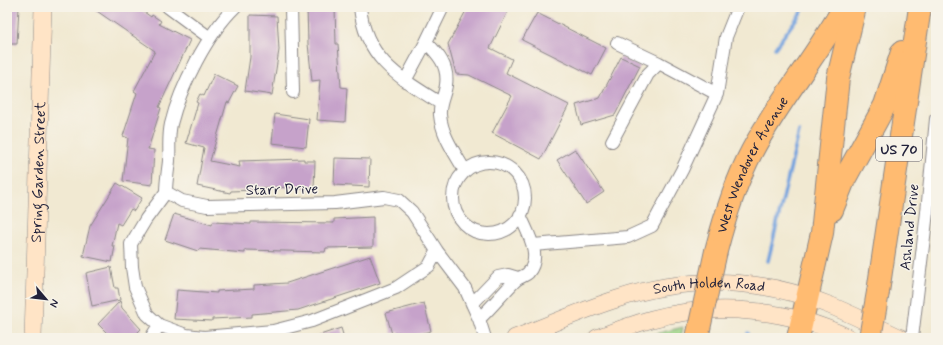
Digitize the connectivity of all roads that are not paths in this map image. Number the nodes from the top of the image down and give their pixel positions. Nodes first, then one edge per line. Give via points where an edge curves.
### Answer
1 (43, 7) edge
2 (168, 7) edge
3 (235, 7) edge
4 (291, 7) edge
5 (360, 7) edge
6 (443, 7) edge
7 (738, 7) edge
8 (844, 7) edge
9 (855, 7) edge
10 (914, 7) edge
11 (920, 7) edge
12 (210, 38) junction
13 (426, 42) junction
14 (617, 43) dead end
15 (659, 63) junction
16 (405, 81) junction
17 (293, 92) dead end
18 (717, 94) junction
19 (440, 103) junction
20 (936, 119) edge
21 (612, 141) dead end
22 (465, 171) junction
23 (166, 192) junction
24 (932, 211) edge
25 (520, 215) junction
26 (822, 233) junction
27 (533, 245) junction
28 (437, 251) junction
29 (498, 277) junction
30 (518, 278) junction
31 (508, 289) junction
32 (807, 298) junction
33 (472, 304) junction
34 (479, 320) junction
35 (159, 325) junction
36 (800, 329) edge
37 (33, 338) edge
38 (152, 338) edge
39 (485, 338) edge
40 (515, 338) edge
41 (597, 338) edge
42 (697, 338) edge
43 (849, 338) edge
44 (870, 338) edge
45 (901, 338) edge
46 (912, 338) edge

1 - 37 main road, Spring Garden Street
2 - 12 street
3 - 12 street
4 - 17 street
5 - 16 street via 363,27 371,45 384,63
6 - 13 street
7 - 18 street via 726,37
8 - 42 highway, West Wendover Avenue, bridge via 752,150 736,184 716,251
9 - 26 highway via 838,78
10 - 26 highway via 885,105 844,180
11 - 44 highway, US 70, bridge
12 - 23 street via 171,123
13 - 16 street
13 - 19 street via 440,56 446,70 446,85
14 - 15 street
15 - 18 street
15 - 21 street via 648,74
16 - 19 street
18 - 27 street via 682,170 652,226 628,237
19 - 22 street via 442,128
20 - 24 street, Ashland Drive
22 - 25 street via 477,164 490,161 503,164 514,171 525,195
22 - 25 street via 454,188 453,202 456,215 464,226 484,234 500,232 508,228
23 - 28 street, Starr Drive via 182,201 206,206 335,203 384,197 398,200 412,212
23 - 35 street via 131,244 132,267 139,299 147,314
24 - 46 street, Ashland Drive
25 - 27 street
26 - 32 highway
27 - 30 street via 535,259 531,269
28 - 33 street, Starr Drive via 465,288
28 - 35 street via 429,266 396,288 312,321 273,331 204,337 186,335
29 - 30 street via 508,275
29 - 31 street
29 - 33 street
30 - 31 street
31 - 34 street
32 - 36 highway
32 - 40 main road, South Holden Road via 749,283 726,281 674,285 616,299
32 - 45 main road, South Holden Road via 829,305
33 - 34 street, Starr Drive
34 - 39 street, Starr Drive
35 - 38 street
36 - 41 main road, South Holden Road via 746,311 713,311 653,319
36 - 43 main road, South Holden Road

